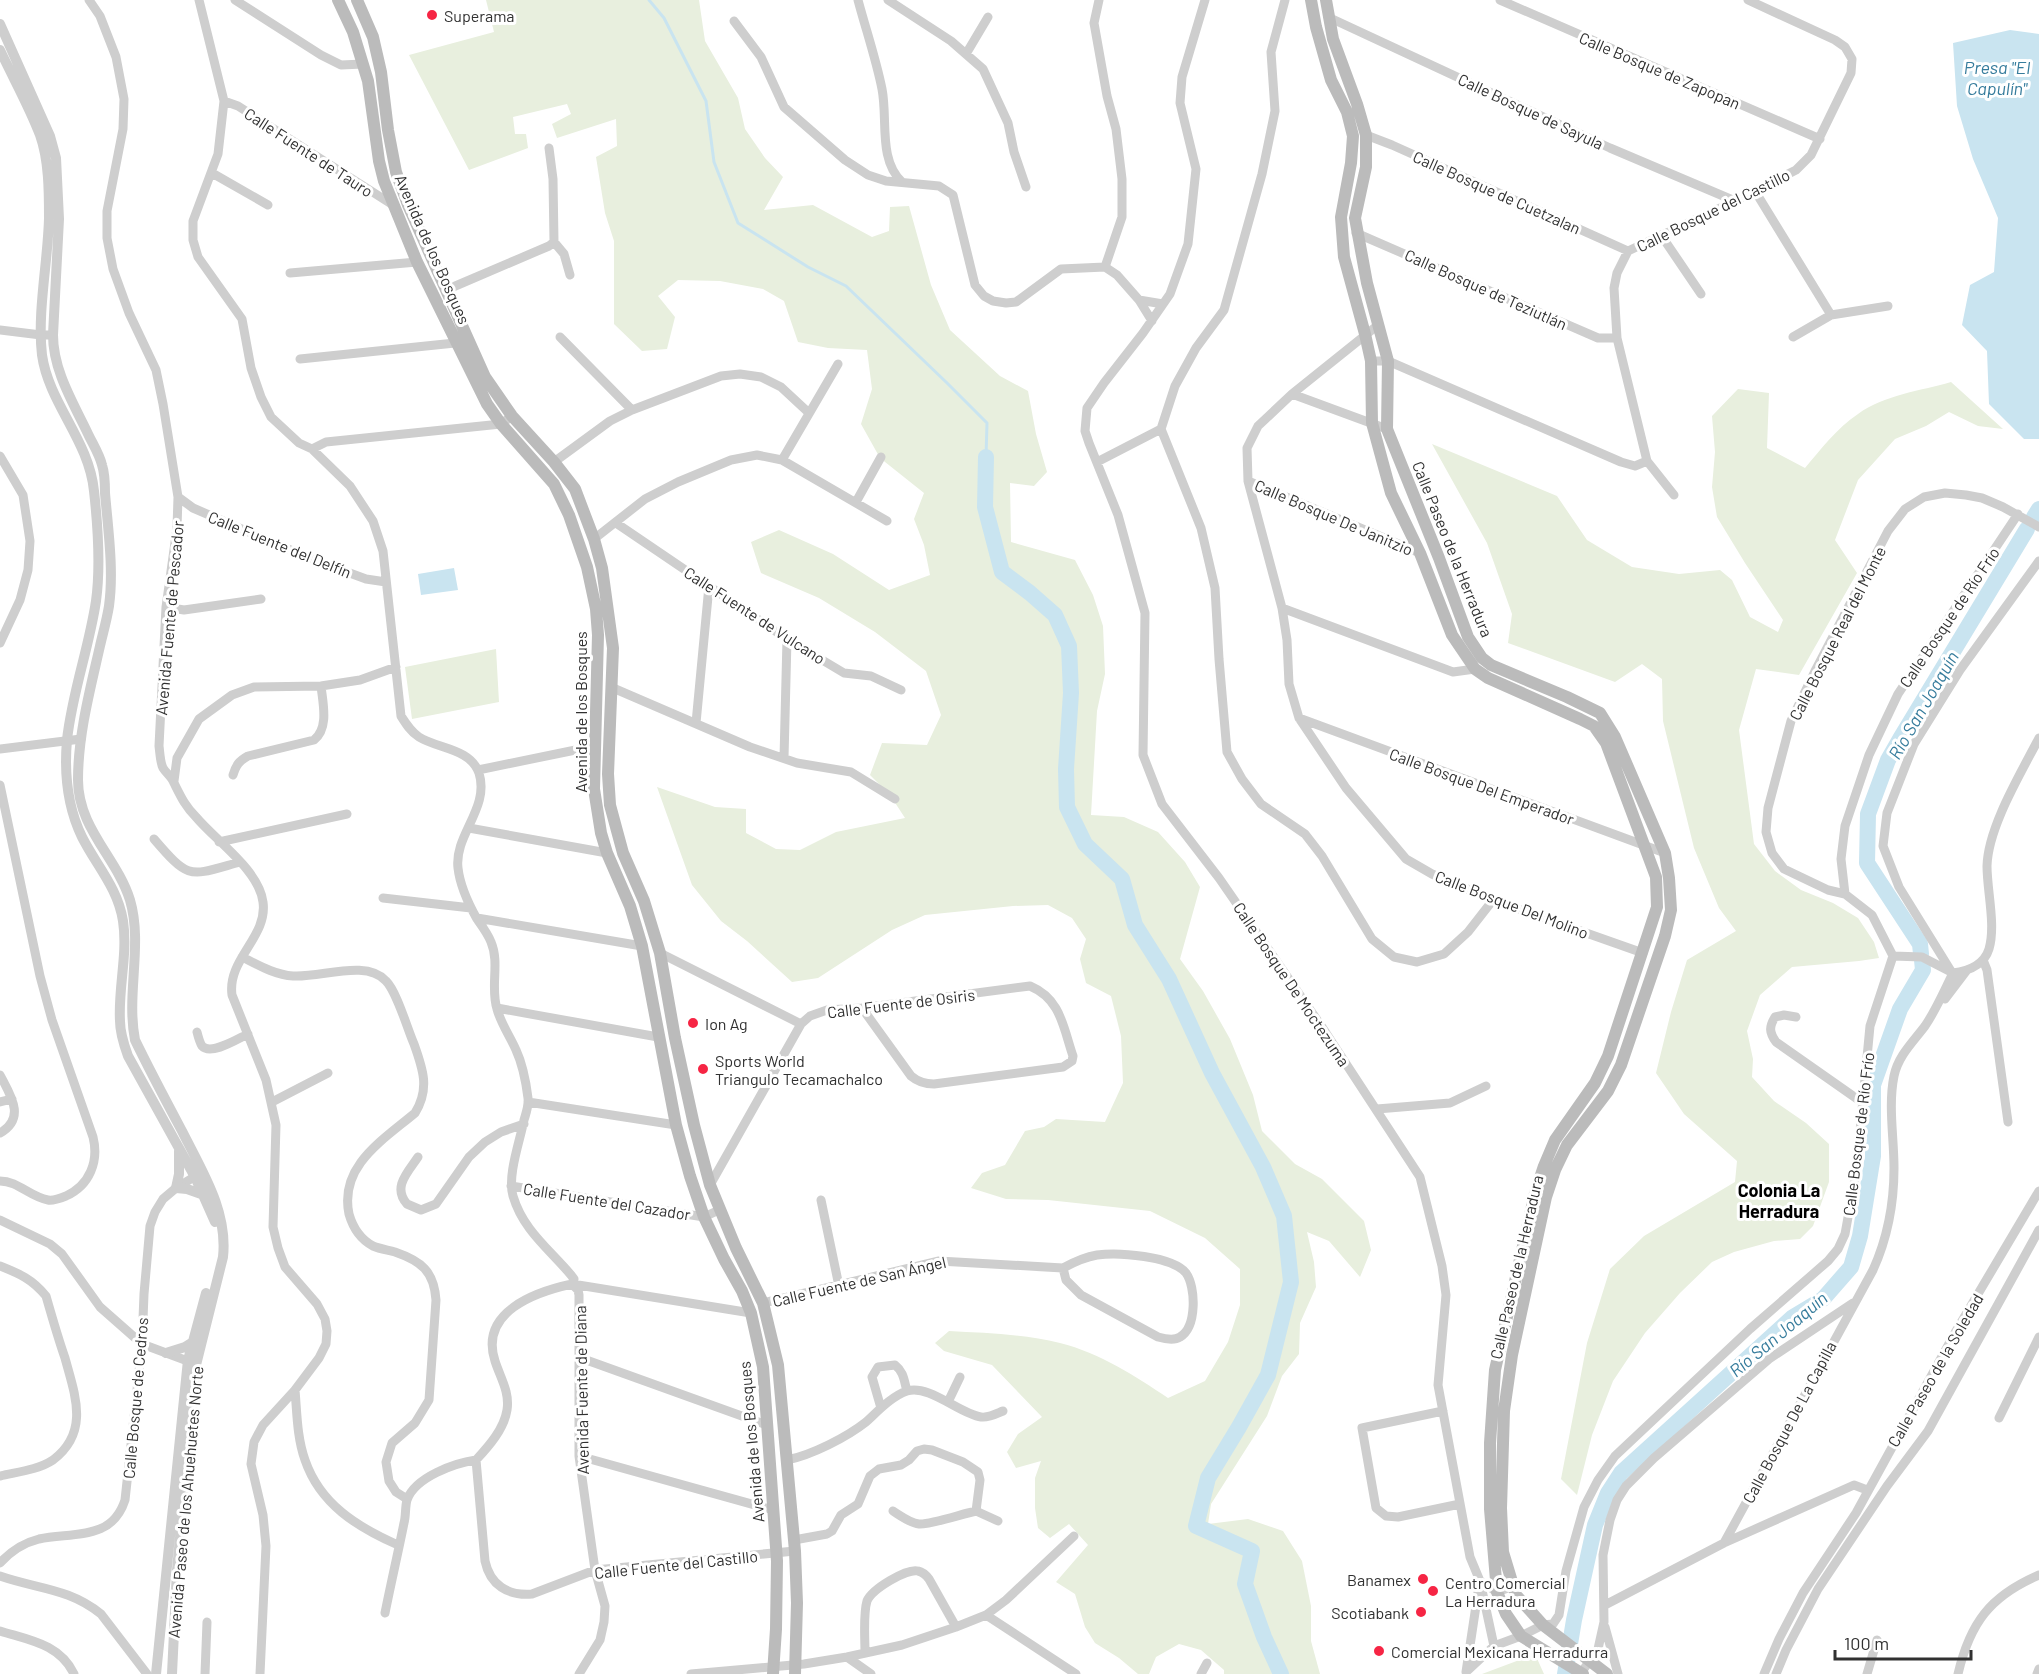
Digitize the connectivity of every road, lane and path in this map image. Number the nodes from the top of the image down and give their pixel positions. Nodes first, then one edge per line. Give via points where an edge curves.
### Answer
1 (89, 0) edge
2 (199, 0) edge
3 (235, 0) edge
4 (338, 0) edge
5 (347, 0) edge
6 (357, 0) edge
7 (858, 0) edge
8 (888, 0) edge
9 (1100, 0) edge
10 (1205, 0) edge
11 (1285, 0) edge
12 (1311, 0) edge
13 (1326, 0) edge
14 (1500, 0) edge
15 (1748, 0) edge
16 (988, 17) dead end
17 (1328, 17) junction
18 (734, 21) dead end
19 (0, 24) edge
20 (0, 50) edge
21 (966, 54) junction
22 (363, 64) junction
23 (368, 81) junction
24 (224, 101) junction
25 (1366, 135) junction
26 (1820, 139) junction
27 (549, 148) dead end
28 (212, 173) junction
29 (902, 182) junction
30 (1026, 188) dead end
31 (1755, 191) junction
32 (1735, 201) junction
33 (268, 205) dead end
34 (393, 205) junction
35 (1356, 233) junction
36 (1661, 235) junction
37 (554, 242) junction
38 (1628, 251) junction
39 (417, 262) junction
40 (1105, 267) junction
41 (290, 273) dead end
42 (570, 275) dead end
43 (446, 290) junction
44 (1701, 294) dead end
45 (1139, 300) junction
46 (1163, 304) junction
47 (1888, 306) dead end
48 (1831, 315) junction
49 (1152, 321) junction
50 (1378, 326) junction
51 (0, 330) edge
52 (1365, 334) junction
53 (47, 335) junction
54 (560, 337) dead end
55 (1793, 337) dead end
56 (1617, 338) junction
57 (455, 343) junction
58 (300, 359) dead end
59 (1388, 361) junction
60 (1371, 362) junction
61 (837, 364) dead end
62 (1292, 394) junction
63 (632, 410) junction
64 (809, 413) junction
65 (512, 416) junction
66 (1372, 423) junction
67 (501, 424) junction
68 (1161, 429) junction
69 (1387, 429) junction
70 (312, 449) junction
71 (0, 456) edge
72 (881, 457) dead end
73 (782, 460) junction
74 (1647, 461) junction
75 (554, 462) junction
76 (1097, 462) junction
77 (1248, 481) junction
78 (1674, 495) dead end
79 (178, 497) junction
80 (856, 502) junction
81 (2018, 514) junction
82 (887, 521) dead end
83 (616, 523) junction
84 (2039, 527) edge
85 (594, 539) junction
86 (1420, 553) junction
87 (2039, 561) edge
88 (386, 582) junction
89 (709, 586) junction
90 (261, 599) dead end
91 (166, 607) junction
92 (1282, 608) junction
93 (787, 639) junction
94 (0, 643) edge
95 (396, 667) junction
96 (1475, 669) junction
97 (321, 686) junction
98 (613, 688) junction
99 (901, 690) dead end
100 (1299, 718) junction
101 (696, 723) junction
102 (2039, 738) edge
103 (81, 739) junction
104 (67, 740) junction
105 (596, 746) junction
106 (0, 748) edge
107 (784, 758) junction
108 (478, 770) junction
109 (233, 775) dead end
110 (174, 781) junction
111 (0, 785) edge
112 (895, 799) dead end
113 (347, 814) dead end
114 (469, 828) junction
115 (154, 839) dead end
116 (219, 842) junction
117 (1647, 847) junction
118 (607, 853) junction
119 (1665, 853) junction
120 (240, 862) junction
121 (1845, 894) junction
122 (383, 898) dead end
123 (1493, 900) junction
124 (471, 908) junction
125 (477, 918) junction
126 (642, 946) junction
127 (660, 953) junction
128 (1643, 953) junction
129 (1893, 956) junction
130 (242, 957) junction
131 (1983, 960) junction
132 (1967, 970) junction
133 (1953, 974) junction
134 (1943, 1002) dead end
135 (497, 1008) junction
136 (862, 1008) junction
137 (1796, 1017) dead end
138 (801, 1024) junction
139 (197, 1032) dead end
140 (248, 1034) junction
141 (658, 1037) junction
142 (328, 1073) dead end
143 (0, 1076) edge
144 (1486, 1086) dead end
145 (12, 1099) junction
146 (0, 1102) edge
147 (272, 1102) junction
148 (528, 1102) junction
149 (1863, 1103) junction
150 (1377, 1109) junction
151 (2008, 1122) dead end
152 (524, 1124) junction
153 (676, 1125) junction
154 (0, 1133) edge
155 (179, 1148) junction
156 (418, 1157) dead end
157 (199, 1174) junction
158 (0, 1181) edge
159 (710, 1185) junction
160 (511, 1186) junction
161 (176, 1188) junction
162 (2039, 1191) edge
163 (204, 1195) junction
164 (821, 1200) dead end
165 (719, 1210) junction
166 (704, 1217) junction
167 (0, 1220) edge
168 (2039, 1230) edge
169 (0, 1266) edge
170 (1063, 1268) junction
171 (572, 1284) junction
172 (839, 1286) junction
173 (1855, 1302) junction
174 (763, 1303) junction
175 (751, 1313) junction
176 (1821, 1323) junction
177 (2039, 1337) edge
178 (1833, 1341) junction
179 (193, 1342) junction
180 (142, 1344) junction
181 (166, 1353) junction
182 (578, 1357) junction
183 (192, 1363) junction
184 (960, 1377) dead end
185 (295, 1390) junction
186 (907, 1391) junction
187 (948, 1402) junction
188 (881, 1408) junction
189 (1003, 1411) dead end
190 (1443, 1411) junction
191 (1999, 1418) dead end
192 (767, 1425) junction
193 (579, 1456) junction
194 (476, 1460) junction
195 (787, 1460) junction
196 (0, 1476) edge
197 (1867, 1490) junction
198 (407, 1499) junction
199 (1460, 1504) junction
200 (773, 1510) junction
201 (893, 1511) dead end
202 (976, 1511) junction
203 (998, 1521) dead end
204 (1074, 1536) dead end
205 (1724, 1543) junction
206 (398, 1545) junction
207 (794, 1546) junction
208 (1831, 1550) junction
209 (776, 1554) junction
210 (1842, 1555) junction
211 (0, 1563) edge
212 (596, 1570) junction
213 (2039, 1575) edge
214 (0, 1576) edge
215 (1480, 1581) junction
216 (1513, 1586) junction
217 (1497, 1592) junction
218 (1605, 1605) junction
219 (385, 1613) dead end
220 (986, 1615) junction
221 (207, 1622) dead end
222 (1604, 1622) junction
223 (1544, 1625) junction
224 (956, 1627) junction
225 (0, 1631) edge
226 (1521, 1636) junction
227 (1876, 1640) dead end
228 (1494, 1646) junction
229 (865, 1653) junction
230 (847, 1657) junction
231 (1590, 1660) junction
232 (1207, 1663) dead end
233 (795, 1669) edge
234 (2039, 1669) edge
235 (773, 1671) edge
236 (1581, 1673) edge
237 (74, 1674) edge
238 (147, 1674) edge
239 (156, 1674) edge
240 (172, 1674) edge
241 (205, 1674) edge
242 (260, 1674) edge
243 (579, 1674) edge
244 (691, 1674) edge
245 (871, 1674) edge
246 (1076, 1674) edge
247 (1202, 1674) edge
248 (1607, 1674) edge
249 (1618, 1674) edge
250 (1764, 1674) edge
251 (1776, 1674) edge
252 (1867, 1674) edge
253 (1958, 1674) edge
254 (2037, 1674) edge

1 - 79 street, Avenida Fuente de Pescador via 100,16 116,57 124,99 123,129 107,211 107,238 129,313 156,370
2 - 24 street
3 - 22 street via 321,55 341,65
4 - 22 main road, Avenida de los Bosques
5 - 23 main road via 363,32 370,58
6 - 43 main road, Avenida de los Bosques via 373,37 381,72 396,172
7 - 29 street via 882,89 887,156
8 - 21 street
9 - 40 street via 1094,23 1122,178 1122,217
10 - 46 street, Calle Bosque De Moctezuma via 1182,77 1180,103 1196,169 1188,244
11 - 68 street via 1271,52 1275,111 1262,174 1224,310 1175,386
12 - 52 main road, Calle Paseo de la Herradura via 1332,80 1353,136 1341,217 1344,257
13 - 17 main road, Calle Paseo de la Herradura
14 - 26 street, Calle Bosque de Zapopan
15 - 26 street, Calle Bosque del Castillo via 1835,40 1852,59 1851,73
16 - 21 street
17 - 25 main road, Calle Paseo de la Herradura
17 - 32 street, Calle Bosque de Sayula via 1610,148
18 - 29 street via 761,57 784,107 868,175
19 - 53 street, Avenida Paseo de los Ahuehuetes Norte via 56,158 59,219
20 - 53 street, Avenida Paseo de los Ahuehuetes Norte via 41,137 45,158 49,219
21 - 30 street via 983,69 1008,123
22 - 23 main road, Avenida de los Bosques
23 - 34 main road, Avenida de los Bosques via 379,161
24 - 28 street
24 - 34 street, Calle Fuente de Tauro via 238,106
25 - 35 main road, Calle Paseo de la Herradura via 1366,167 1355,218
25 - 38 street, Calle Bosque de Cuetzalan
26 - 31 street, Calle Bosque del Castillo via 1796,170
27 - 37 street
28 - 33 street
28 - 70 street via 193,221 198,257 242,319 251,368 271,417 293,438
29 - 40 street via 939,186 953,195 975,285 993,301 1016,302 1060,269
31 - 32 street, Calle Bosque del Castillo
31 - 48 street
32 - 36 street, Calle Bosque del Castillo
34 - 39 main road, Avenida de los Bosques
35 - 50 main road, Calle Paseo de la Herradura
35 - 56 street, Calle Bosque de Teziutlán via 1598,338
36 - 38 street, Calle Bosque del Castillo
36 - 44 street
37 - 42 street via 564,254
37 - 43 street
38 - 56 street, Calle Bosque del Castillo via 1614,288
39 - 41 street
39 - 57 main road, Avenida de los Bosques
40 - 45 street
43 - 65 main road, Avenida de los Bosques via 485,377
45 - 46 street
45 - 49 street
46 - 49 street, Calle Bosque De Moctezuma
47 - 48 street
48 - 55 street
49 - 76 street, Calle Bosque De Moctezuma via 1087,408 1085,431
50 - 52 street, Calle Bosque Del Molino
50 - 59 main road, Calle Paseo de la Herradura
51 - 53 street
52 - 60 main road, Calle Paseo de la Herradura
52 - 62 street, Calle Bosque Del Molino
53 - 103 street, Avenida Paseo de los Ahuehuetes Norte via 58,369 102,465 108,524 109,606
53 - 104 street, Avenida Paseo de los Ahuehuetes Norte via 46,371 90,468 99,570
54 - 63 street
56 - 74 street, Calle Bosque del Castillo
57 - 58 street
57 - 67 main road, Avenida de los Bosques
59 - 60 street
59 - 69 main road, Calle Paseo de la Herradura
59 - 74 street via 1621,462 1635,466
60 - 66 main road, Calle Paseo de la Herradura
61 - 64 street
62 - 66 street
62 - 77 street, Calle Bosque Del Molino via 1258,426 1247,448
63 - 64 street via 721,376 741,374 761,377 781,387
63 - 75 street via 610,421
64 - 73 street
65 - 67 street
65 - 75 main road, Avenida de los Bosques
66 - 69 street
66 - 86 main road, Calle Paseo de la Herradura via 1391,493
67 - 70 street via 326,442
67 - 105 main road, Avenida de los Bosques via 558,490 587,567 598,635
68 - 76 street
68 - 123 street via 1201,528 1215,588 1227,752 1242,779 1261,804 1305,834 1372,939 1394,957 1418,962 1444,954
69 - 119 main road, Calle Paseo de la Herradura via 1468,637 1491,665 1600,713 1615,737
70 - 88 street via 350,486 373,521 383,551
71 - 94 street via 23,495 30,541 20,600
72 - 80 street
73 - 80 street
73 - 83 street via 757,455 731,460 645,499
74 - 78 street
75 - 85 main road, Avenida de los Bosques via 574,489
76 - 150 street, Calle Bosque De Moctezuma via 1118,515 1145,613 1143,755 1162,804 1219,878
77 - 86 street, Calle Bosque De Janitzio
77 - 92 street, Calle Bosque Del Molino
79 - 88 street, Calle Fuente del Delfín via 193,508 309,558 366,579
79 - 91 street, Avenida Fuente de Pescador
80 - 82 street
81 - 84 street
81 - 121 street, Calle Bosque de Río Frío via 1898,694 1869,756 1845,826 1841,859
81 - 121 street, Calle Bosque Real del Monte via 1982,498 1945,493 1924,497 1905,508 1888,531 1791,721 1768,808 1766,832 1772,853 1784,869
83 - 85 street
83 - 89 street, Calle Fuente de Vulcano
85 - 98 main road, Avenida de los Bosques via 609,608
86 - 96 main road, Calle Paseo de la Herradura via 1452,635
87 - 133 street via 1960,670 1914,744 1887,813 1883,846 1899,887
88 - 95 street
89 - 93 street, Calle Fuente de Vulcano
89 - 101 street
90 - 91 street via 184,610
91 - 110 street, Avenida Fuente de Pescador via 159,746 163,767
92 - 96 street via 1453,672
92 - 100 street, Calle Bosque Del Molino via 1289,684
93 - 99 street, Calle Fuente de Vulcano via 844,673 871,676
93 - 107 street
95 - 97 street via 360,680
95 - 108 street via 401,716 409,729 417,736 454,749
96 - 117 main road, Calle Paseo de la Herradura via 1594,726 1606,743
97 - 109 street via 324,718 320,735 314,740 248,756 236,765
97 - 110 street via 254,687 232,695 199,719 177,758
98 - 101 street
98 - 127 main road, Avenida de los Bosques via 610,805 622,853 644,901
100 - 117 street, Calle Bosque Del Emperador
100 - 123 street, Calle Bosque Del Molino via 1346,788 1407,859
101 - 107 street
102 - 131 street via 1989,848 1991,933
103 - 104 street
103 - 157 street, Avenida Paseo de los Ahuehuetes Norte via 78,782 82,808 130,901 135,948 131,1020 135,1040
104 - 106 street
104 - 155 street, Avenida Paseo de los Ahuehuetes Norte via 70,810 112,887 123,922 123,1040
105 - 108 street
105 - 118 main road, Avenida de los Bosques via 594,789
107 - 112 street via 851,772
108 - 114 street via 479,804
110 - 116 street, Avenida Fuente de Pescador via 180,798
111 - 158 street via 40,976 96,1152 88,1177 64,1197 48,1200
113 - 116 street
114 - 118 street
114 - 124 street via 460,846 457,865
115 - 120 street via 174,863 193,873
116 - 120 street, Avenida Fuente de Pescador
117 - 119 street, Calle Bosque Del Emperador
117 - 128 main road, Calle Paseo de la Herradura via 1656,876 1657,907
118 - 126 main road, Avenida de los Bosques
119 - 216 main road, Calle Paseo de la Herradura via 1671,910 1665,936 1621,1065 1608,1091 1567,1145 1555,1170 1512,1355 1504,1411 1501,1508 1503,1552
120 - 130 street, Avenida Fuente de Pescador via 256,882 264,902 262,921
121 - 129 street, Calle Bosque Real del Monte via 1872,915
122 - 124 street
123 - 128 street, Calle Bosque Del Molino
124 - 125 street
125 - 126 street
125 - 135 street via 495,952 493,989
126 - 141 main road, Avenida de los Bosques
127 - 138 street
127 - 159 main road, Avenida de los Bosques via 696,1136
128 - 217 main road, Calle Paseo de la Herradura via 1608,1056 1595,1083 1555,1140 1535,1193 1495,1370 1490,1509
129 - 133 street via 1922,957
129 - 149 street, Calle Bosque de Río Frío via 1870,1026
130 - 140 street, Avenida Fuente de Pescador via 231,990
130 - 198 street via 292,976 357,970 377,974 392,988 424,1071 424,1090 415,1113 367,1153 349,1185 347,1205 351,1223 360,1237 374,1247 414,1260 428,1270 435,1284 429,1400 415,1423 392,1443 386,1461 392,1486
131 - 132 street
131 - 151 street
132 - 133 street
132 - 134 street
133 - 173 street, Calle Bosque de Río Frío via 1894,1073 1893,1201 1883,1247
135 - 141 street
135 - 148 street via 516,1049
136 - 136 street, Calle Fuente de Osiris via 911,1076 926,1084 1062,1067 1072,1061 1055,1004 1030,986
136 - 138 street, Calle Fuente de Osiris via 827,1010
137 - 149 street via 1775,1017 1770,1025 1776,1042
138 - 159 street
139 - 140 street via 202,1046 212,1050
140 - 147 street, Avenida Fuente de Pescador
141 - 153 main road, Avenida de los Bosques
142 - 147 street
143 - 145 street
144 - 150 street via 1450,1103
145 - 146 street
145 - 154 street via 15,1115 10,1127
147 - 185 street, Avenida Fuente de Pescador via 276,1125 273,1227 278,1248 285,1267 317,1304 327,1330 319,1358
148 - 152 street
148 - 153 street
149 - 223 street, Calle Bosque de Río Frío via 1856,1173 1845,1234 1838,1249 1615,1456 1584,1507 1566,1570 1559,1615 1553,1624
150 - 190 street, Calle Bosque De Moctezuma via 1420,1177 1440,1255 1446,1295 1438,1385
152 - 156 street via 485,1142 469,1156 436,1204 421,1210 407,1204 400,1192
152 - 160 street
153 - 166 main road, Avenida de los Bosques
155 - 157 street, Avenida Paseo de los Ahuehuetes Norte
155 - 161 street
157 - 161 street, Calle Bosque de Cedros
157 - 163 street, Avenida Paseo de los Ahuehuetes Norte
157 - 183 street, Avenida Paseo de los Ahuehuetes Norte via 220,1214 225,1242
159 - 165 main road, Avenida de los Bosques
160 - 166 street, Calle Fuente del Cazador
160 - 171 street, Avenida Fuente de Diana via 523,1220 572,1275
161 - 163 street
161 - 180 street, Calle Bosque de Cedros via 158,1205 150,1226
162 - 197 street, Calle Paseo de la Soledad
163 - 179 street, Avenida Paseo de los Ahuehuetes Norte via 214,1217 218,1244
164 - 172 street
165 - 166 street
165 - 174 main road, Avenida de los Bosques
166 - 175 main road, Avenida de los Bosques
167 - 180 street via 62,1254 100,1307
168 - 210 street, Calle Paseo de la Soledad via 1928,1431
169 - 196 street via 36,1283 46,1296 78,1414 75,1431 52,1460
170 - 170 street, Calle Fuente de San Ángel via 1066,1280 1081,1295 1158,1337 1179,1338 1187,1330 1192,1312 1191,1282 1185,1271 1173,1263 1113,1254 1096,1255
170 - 172 street, Calle Fuente de San Ángel via 939,1261
171 - 175 street
171 - 182 street, Avenida Fuente de Diana via 579,1295
171 - 194 street via 530,1298 510,1309 497,1325 493,1353 508,1407 496,1436
172 - 174 street, Calle Fuente de San Ángel
173 - 176 street, Calle Bosque de Río Frío
173 - 178 street, Calle Bosque De La Capilla
174 - 195 main road, Avenida de los Bosques via 778,1365
175 - 192 main road, Avenida de los Bosques via 763,1367
176 - 178 street via 1828,1325
176 - 218 street, Calle Bosque de Río Frío via 1769,1359 1626,1486 1610,1520 1604,1555
177 - 191 street
178 - 205 street, Calle Bosque De La Capilla
179 - 181 street
179 - 183 street, Avenida Paseo de los Ahuehuetes Norte
180 - 181 street
180 - 211 street, Calle Bosque de Cedros via 121,1512 101,1530 32,1541 9,1553
181 - 183 street
182 - 192 street
182 - 193 street, Avenida Fuente de Diana
183 - 239 street, Avenida Paseo de los Ahuehuetes Norte
183 - 240 street, Avenida Paseo de los Ahuehuetes Norte
184 - 187 street
185 - 206 street via 304,1459 314,1480 332,1505 351,1521
185 - 242 street, Avenida Fuente de Pescador via 263,1425 254,1442 251,1464 266,1546
186 - 187 street via 925,1392
186 - 188 street
186 - 188 street via 899,1368 878,1367 872,1377
187 - 189 street via 980,1417
188 - 195 street via 854,1430 807,1455
190 - 199 street, Calle Bosque De Moctezuma
190 - 199 street via 1362,1428 1376,1508 1386,1516 1398,1517
192 - 200 main road, Avenida de los Bosques
193 - 200 street
193 - 212 street, Avenida Fuente de Diana
194 - 198 street via 433,1474
194 - 212 street, Calle Fuente del Castillo via 485,1561 496,1584 507,1591 532,1594
195 - 207 main road, Avenida de los Bosques
197 - 205 street via 1854,1485
197 - 208 street, Calle Paseo de la Soledad
198 - 206 street
199 - 215 street, Calle Bosque De Moctezuma via 1470,1557
200 - 209 main road, Avenida de los Bosques
201 - 202 street via 926,1524
202 - 203 street
202 - 207 street, Calle Fuente del Castillo via 978,1473 963,1462 924,1449 901,1465 879,1469 870,1476 858,1504 841,1515 836,1526 827,1534
204 - 220 street
205 - 218 street
206 - 219 street
207 - 209 street, Calle Fuente del Castillo
207 - 233 main road, Avenida de los Bosques
208 - 210 street
208 - 250 street, Calle Paseo de la Soledad via 1803,1593
209 - 212 street, Calle Fuente del Castillo
209 - 235 main road, Avenida de los Bosques
210 - 251 street, Calle Paseo de la Soledad via 1818,1588
212 - 243 street, Avenida Fuente de Diana via 605,1606 604,1622 600,1640
213 - 253 street via 1992,1603 1973,1628
214 - 238 street via 62,1592 92,1606
215 - 217 street
215 - 228 street, Calle Bosque De Moctezuma
215 - 228 street via 1466,1672
216 - 217 street
216 - 223 main road, Calle Paseo de la Herradura
217 - 226 main road, Calle Paseo de la Herradura
218 - 222 street, Calle Bosque de Río Frío
220 - 224 street
220 - 246 street
221 - 241 street
222 - 231 street, Calle Bosque de Río Frío via 1598,1648
222 - 249 street
223 - 226 street
223 - 231 main road, Calle Paseo de la Herradura
224 - 229 street
224 - 229 street via 924,1573 909,1571 878,1588 867,1601
225 - 237 street via 55,1650
226 - 228 street
226 - 236 main road, Calle Paseo de la Herradura
227 - 252 street
229 - 230 street
230 - 233 street
230 - 245 street
231 - 236 street, Calle Bosque de Río Frío
231 - 248 main road, Calle Paseo de la Herradura
232 - 247 street
233 - 235 street
234 - 254 street
235 - 244 street

